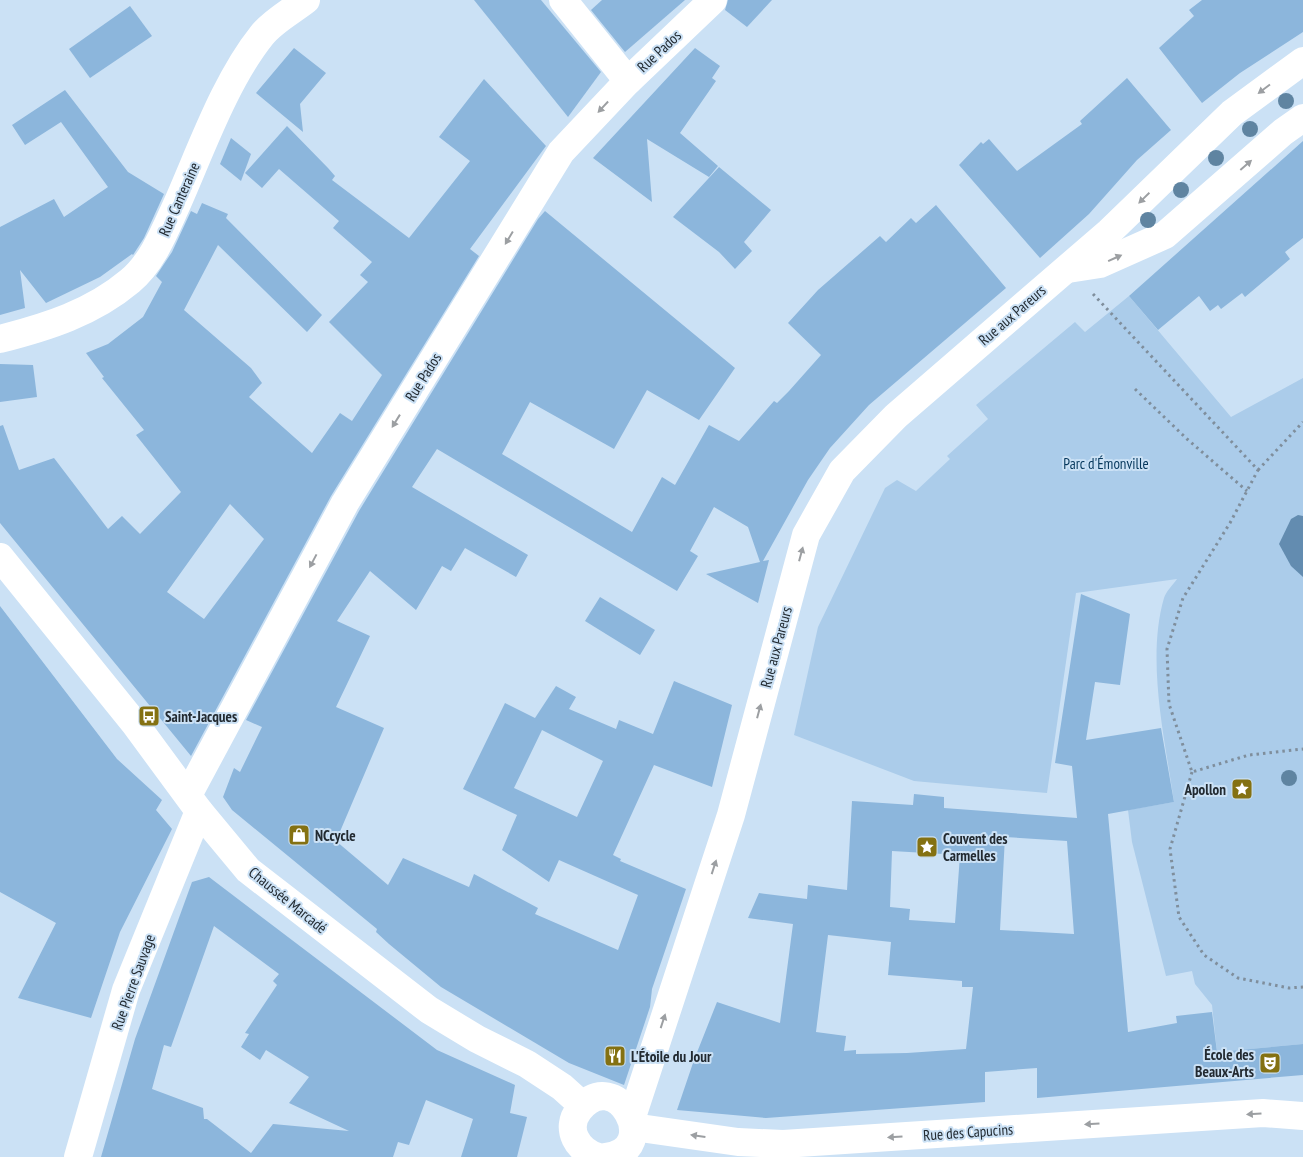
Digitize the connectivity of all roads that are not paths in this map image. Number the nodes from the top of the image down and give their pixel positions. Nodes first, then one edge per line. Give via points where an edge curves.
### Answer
1 (306, 0) edge
2 (564, 0) edge
3 (714, 0) edge
4 (1303, 60) edge
5 (628, 81) junction
6 (1303, 118) edge
7 (1068, 269) junction
8 (0, 339) edge
9 (0, 557) edge
10 (193, 803) junction
11 (582, 1105) junction
12 (1303, 1116) edge
13 (633, 1122) junction
14 (739, 1150) edge
15 (78, 1157) edge
16 (598, 1157) edge
17 (606, 1157) edge

1 - 8 street, Rue Canteraine via 263,34 237,71 159,243 132,280 102,303 76,315 37,330
2 - 5 street
3 - 5 street, Rue Pados
4 -> 7 street, Rue aux Pareurs via 1232,113
5 -> 10 street, Rue Pados via 561,152 345,503
7 -> 6 street via 1100,264 1165,235
13 -> 7 street, Rue aux Pareurs via 731,815 806,535 842,470 896,416
9 - 10 street, Chaussée Marcadé via 135,724
10 - 11 street, Chaussée Marcadé via 248,870 382,975 429,1010 527,1064
10 - 15 street, Rue Pierre Sauvage via 126,990
11 - 13 street via 600,1097 610,1098 627,1108
11 - 16 street via 573,1122 576,1142
12 -> 14 street, Rue des Capucins via 1263,1113 783,1144
14 -> 13 street, Rue des Capucins
13 - 17 street, Rue aux Pareurs via 627,1146

